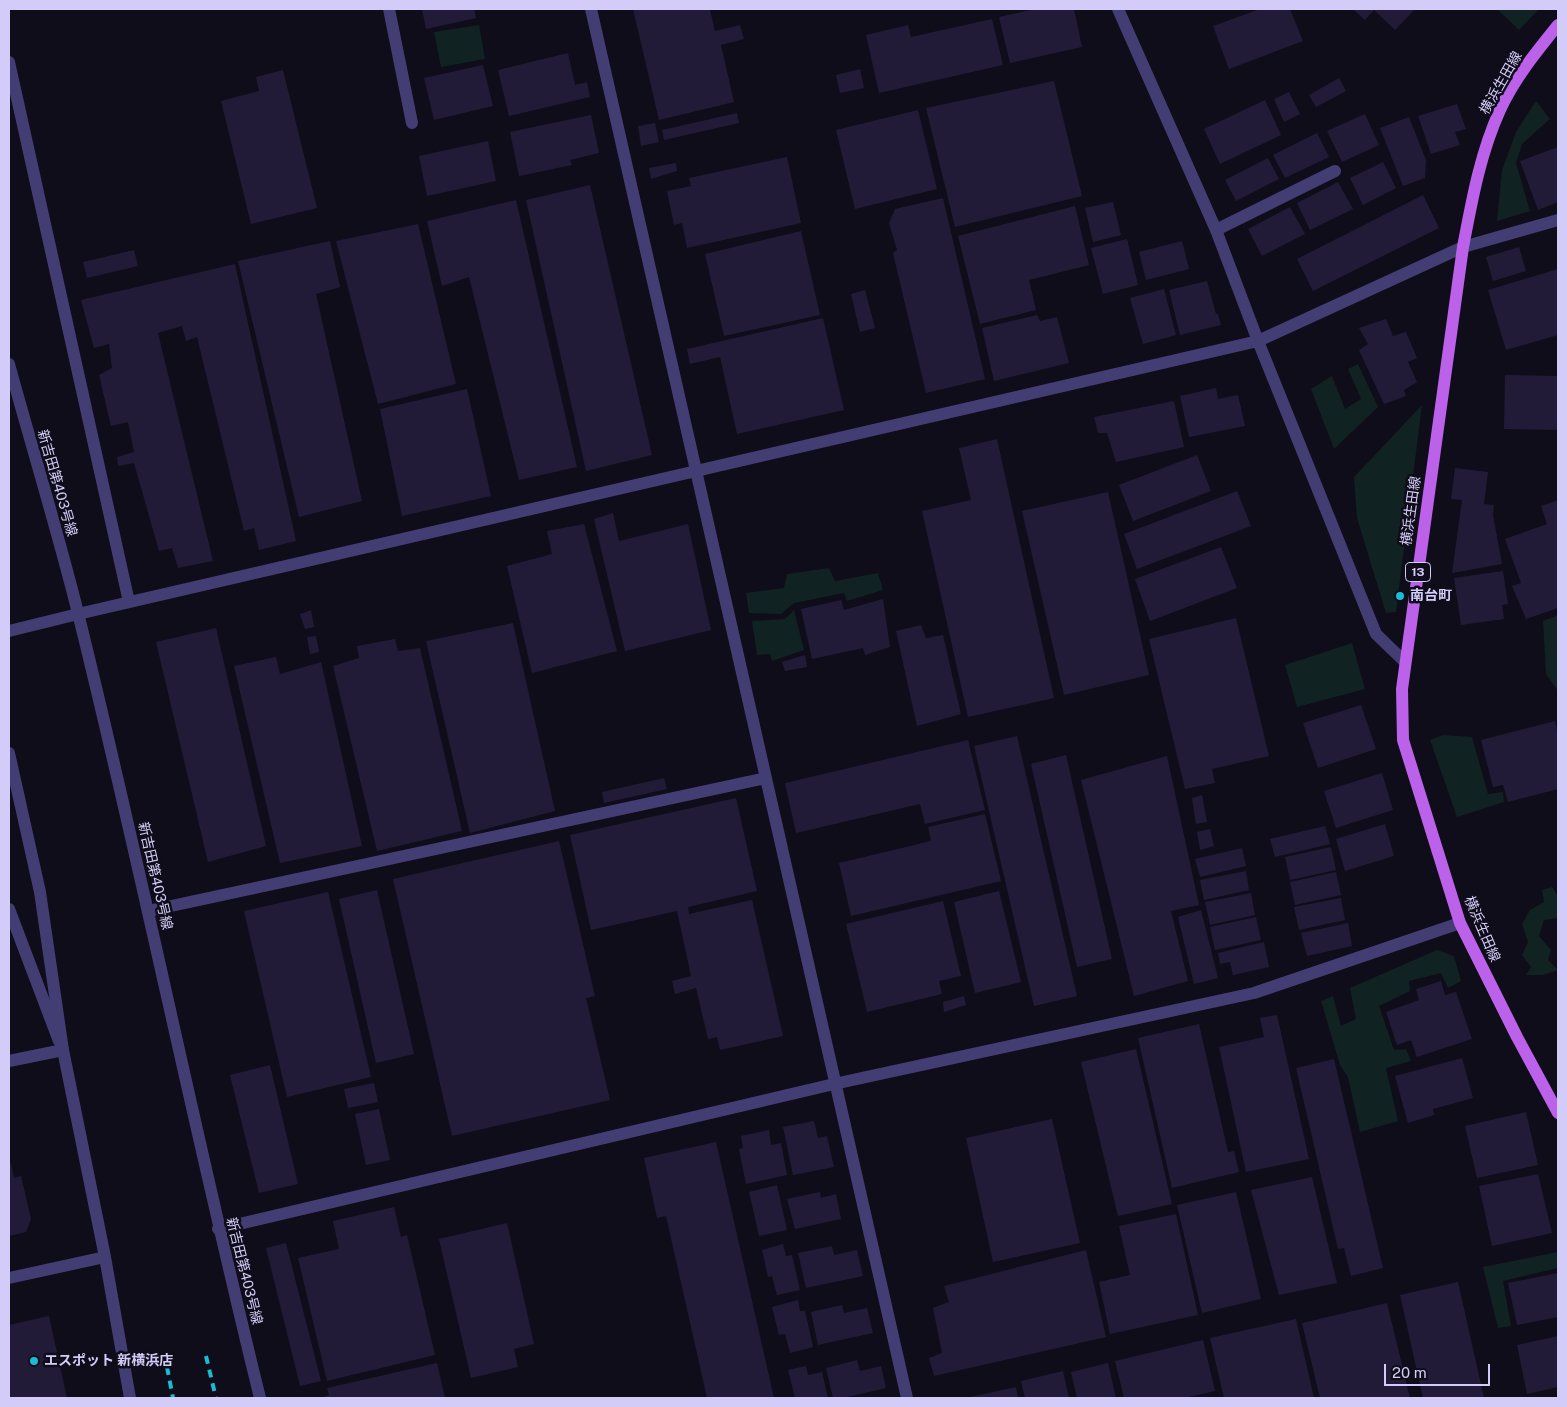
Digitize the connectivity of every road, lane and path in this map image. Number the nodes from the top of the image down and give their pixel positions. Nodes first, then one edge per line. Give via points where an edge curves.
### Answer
1 (389, 9) edge
2 (590, 9) edge
3 (1118, 9) edge
4 (1558, 24) edge
5 (9, 62) edge
6 (412, 123) dead end
7 (1335, 171) dead end
8 (1558, 220) edge
9 (1216, 230) junction
10 (1463, 247) junction
11 (1258, 341) junction
12 (9, 364) edge
13 (695, 471) junction
14 (129, 602) junction
15 (78, 614) junction
16 (9, 631) edge
17 (1405, 662) junction
18 (9, 753) edge
19 (766, 778) junction
20 (9, 908) edge
21 (148, 911) junction
22 (1460, 923) junction
23 (63, 1050) junction
24 (9, 1061) edge
25 (834, 1084) junction
26 (1558, 1113) edge
27 (218, 1229) junction
28 (105, 1257) junction
29 (9, 1278) edge
30 (130, 1398) edge
31 (260, 1398) edge
32 (907, 1398) edge

1 - 6 street
2 - 13 street
3 - 9 street
4 - 10 main road, 横浜生田線 / 13 via 1520,75 1500,109 1485,149
5 - 14 street
7 - 9 street
8 - 10 street
9 - 11 street
10 - 11 street
10 - 17 main road, 横浜生田線 / 13
11 - 13 street
11 - 17 street via 1376,634
12 - 15 street, 新吉田第403号線
13 - 14 street
13 - 19 street
14 - 15 street
15 - 16 street
15 - 21 street, 新吉田第403号線
17 - 22 main road, 横浜生田線 / 13 via 1402,740
18 - 23 street via 40,892
19 - 21 street
19 - 25 street
20 - 23 street
21 - 27 street, 新吉田第403号線
22 - 25 street via 1254,993
22 - 26 main road, 横浜生田線 / 13
23 - 24 street
23 - 28 street
25 - 27 street
25 - 32 street
27 - 31 street, 新吉田第403号線
28 - 29 street
28 - 30 street

